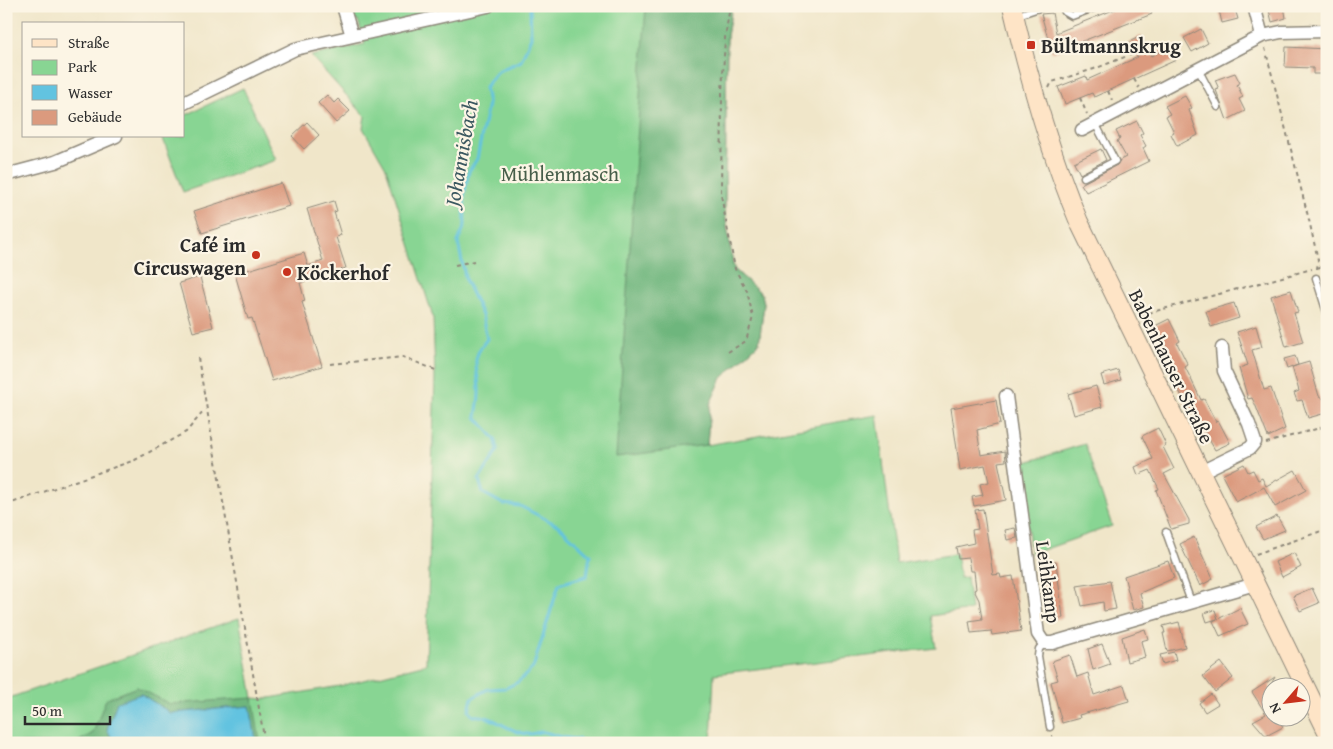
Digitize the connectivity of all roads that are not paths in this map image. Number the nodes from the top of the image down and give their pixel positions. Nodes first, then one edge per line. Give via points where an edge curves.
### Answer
1 (343, 6) edge
2 (488, 6) edge
3 (1045, 6) edge
4 (1062, 6) edge
5 (1099, 6) edge
6 (1254, 6) edge
7 (1013, 11) edge
8 (1327, 31) edge
9 (352, 36) junction
10 (1262, 36) junction
11 (1198, 69) junction
12 (185, 103) edge
13 (1218, 107) dead end
14 (1089, 126) joint
15 (111, 138) edge
16 (6, 175) edge
17 (1084, 177) dead end
18 (1316, 278) road end
19 (1327, 313) edge
20 (1222, 348) dead end
21 (1006, 396) dead end
22 (1202, 475) junction
23 (1166, 532) dead end
24 (1255, 584) junction
25 (1191, 602) junction
26 (1044, 643) junction
27 (1050, 727) dead end
28 (1327, 731) edge

1 - 9 street
2 - 9 street
3 - 7 lane
4 - 5 lane via 1072,16
6 - 10 street
7 - 22 main road, Babenhauser Straße via 1029,75 1069,197
8 - 10 street via 1281,32
9 - 12 street via 295,49
10 - 11 street
11 - 13 lane
11 - 14 street
14 - 17 lane via 1115,161
15 - 16 street via 55,162
18 - 19 lane
20 - 22 street via 1224,371 1254,442 1250,448 1207,469
21 - 26 street, Leihkamp via 1038,634
22 - 24 main road, Babenhauser Straße
23 - 25 lane
24 - 25 street, Leihkamp
24 - 28 main road, Babenhauser Straße
25 - 26 street, Leihkamp
26 - 27 lane via 1038,656

